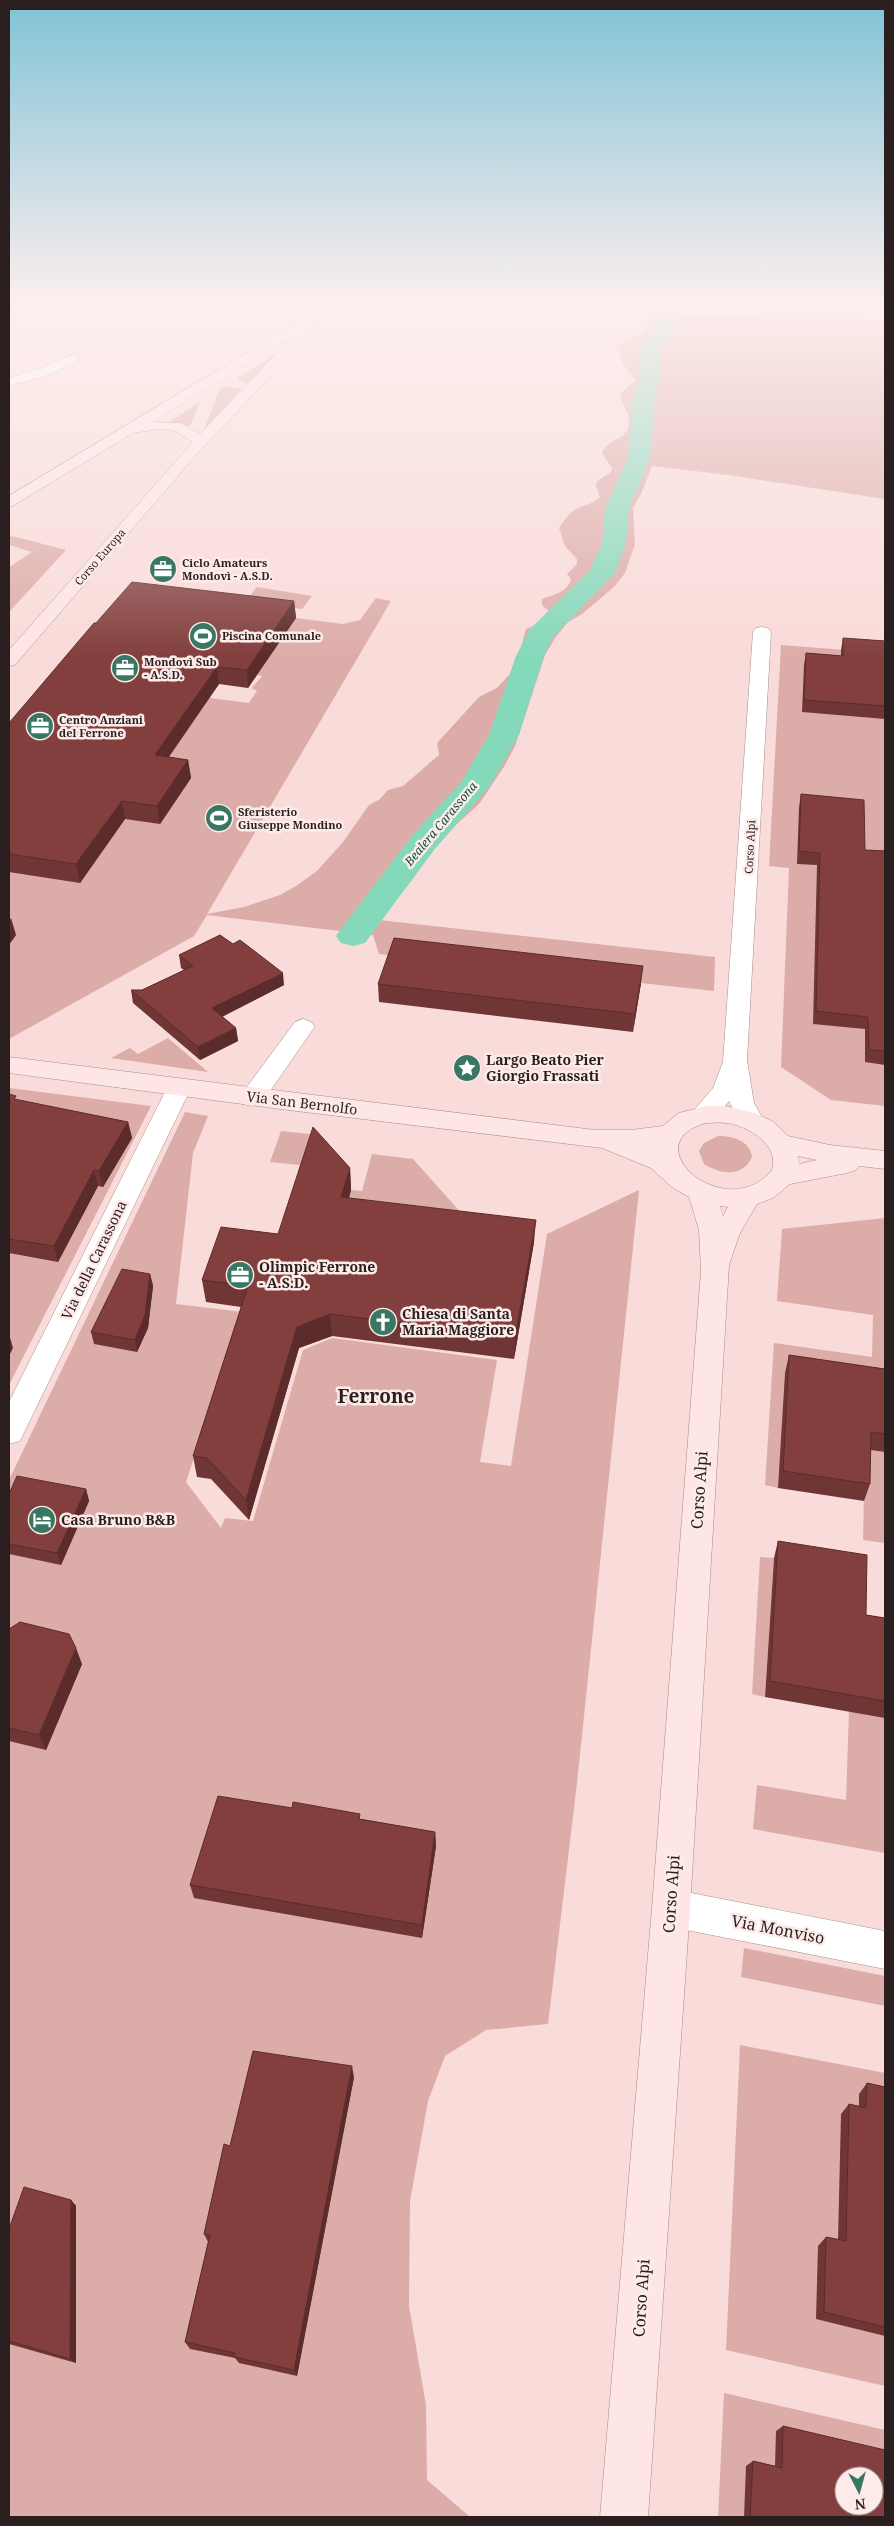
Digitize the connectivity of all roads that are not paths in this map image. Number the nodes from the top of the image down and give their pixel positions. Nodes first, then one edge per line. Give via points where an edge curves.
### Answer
1 (143, 421) edge
2 (218, 421) edge
3 (200, 422) dead end
4 (128, 430) junction
5 (193, 445) junction
6 (9, 502) edge
7 (762, 632) dead end
8 (9, 661) edge
9 (304, 1027) dead end
10 (736, 1060) junction
11 (9, 1065) edge
12 (178, 1088) junction
13 (252, 1098) junction
14 (704, 1115) junction
15 (750, 1119) junction
16 (670, 1134) junction
17 (595, 1139) junction
18 (782, 1144) junction
19 (885, 1160) edge
20 (668, 1166) junction
21 (782, 1176) junction
22 (700, 1192) junction
23 (748, 1197) junction
24 (715, 1271) junction
25 (9, 1432) edge
26 (671, 1908) junction
27 (885, 1950) edge
28 (624, 2517) edge

1 - 4 street
2 - 5 street, Corso Europa
3 - 5 street, Corso Europa
4 - 5 street via 170,426 189,431
4 - 6 street
5 - 8 street, Corso Europa
7 - 10 street, Corso Alpi
9 - 13 street
10 - 14 street, Corso Alpi via 724,1091
10 - 15 street, Corso Alpi via 742,1103
11 - 12 street, Via San Bernolfo
12 - 13 street, Via San Bernolfo
12 - 25 street, Via della Carassona
13 - 17 street, Via San Bernolfo
14 - 15 street, Via San Bernolfo via 726,1114
14 - 16 street, Via San Bernolfo via 683,1122
15 - 18 street, Via San Bernolfo via 769,1130
16 - 17 street, Via San Bernolfo
16 - 20 street via 664,1149
17 - 20 street, Via San Bernolfo via 631,1149
18 - 19 street, Via San Bernolfo via 830,1154
18 - 21 street via 787,1161
19 - 21 street, Via San Bernolfo
20 - 22 street, Via San Bernolfo via 680,1181
21 - 23 street, Via San Bernolfo via 769,1189
22 - 23 street, Via San Bernolfo via 724,1198
22 - 24 street, Corso Alpi via 709,1209 714,1233
23 - 24 street, Corso Alpi via 726,1232
24 - 26 street, Corso Alpi
26 - 27 street, Via Monviso
26 - 28 street, Corso Alpi

